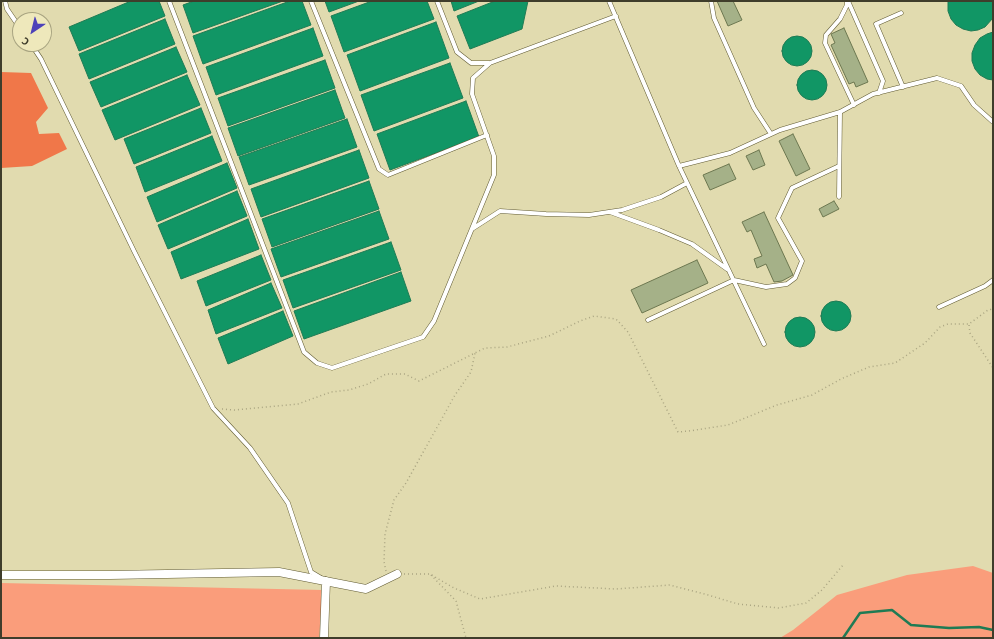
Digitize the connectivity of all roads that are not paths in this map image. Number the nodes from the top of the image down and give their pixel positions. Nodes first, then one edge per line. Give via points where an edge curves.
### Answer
1 (5, 1) edge
2 (169, 1) edge
3 (311, 1) edge
4 (437, 1) edge
5 (609, 1) edge
6 (711, 1) edge
7 (848, 1) edge
8 (901, 13) dead end
9 (12, 16) edge
10 (616, 16) junction
11 (36, 52) edge
12 (490, 63) junction
13 (903, 87) junction
14 (879, 93) junction
15 (854, 105) junction
16 (840, 112) junction
17 (993, 122) edge
18 (771, 134) junction
19 (487, 135) junction
20 (679, 166) junction
21 (839, 166) junction
22 (687, 183) junction
23 (839, 197) dead end
24 (610, 212) junction
25 (472, 229) junction
26 (728, 269) junction
27 (734, 280) junction
28 (993, 280) edge
29 (939, 307) dead end
30 (648, 320) dead end
31 (764, 344) dead end
32 (1, 574) edge
33 (398, 574) road end
34 (326, 581) junction
35 (324, 638) edge

1 - 9 lane
2 - 25 lane via 304,352 317,363 332,368 423,337 434,321
3 - 19 lane via 378,169 388,176
4 - 12 lane via 457,52 471,63
5 - 10 lane
6 - 18 lane via 714,18 754,108
7 - 14 lane via 883,81
7 - 15 lane via 840,19 826,35 825,43
8 - 13 lane via 876,24
10 - 12 lane
10 - 20 lane
11 - 34 lane via 213,408 250,448 288,503 311,572
12 - 19 lane via 473,78 472,94
13 - 14 lane
13 - 17 lane via 937,78 961,86 974,105
14 - 15 lane
15 - 16 lane
16 - 18 lane
16 - 21 lane
18 - 20 lane via 730,153
19 - 25 lane via 494,156 494,175
20 - 22 lane
21 - 23 lane
21 - 27 lane via 792,188 778,218 802,261 795,278 787,284 766,287
22 - 24 lane via 661,197
22 - 26 lane
24 - 25 lane via 590,215 500,211
24 - 26 lane via 692,244
26 - 27 lane
27 - 30 lane
27 - 31 lane
28 - 29 lane via 986,286
32 - 34 street via 279,572
33 - 34 street via 366,589
34 - 35 street

